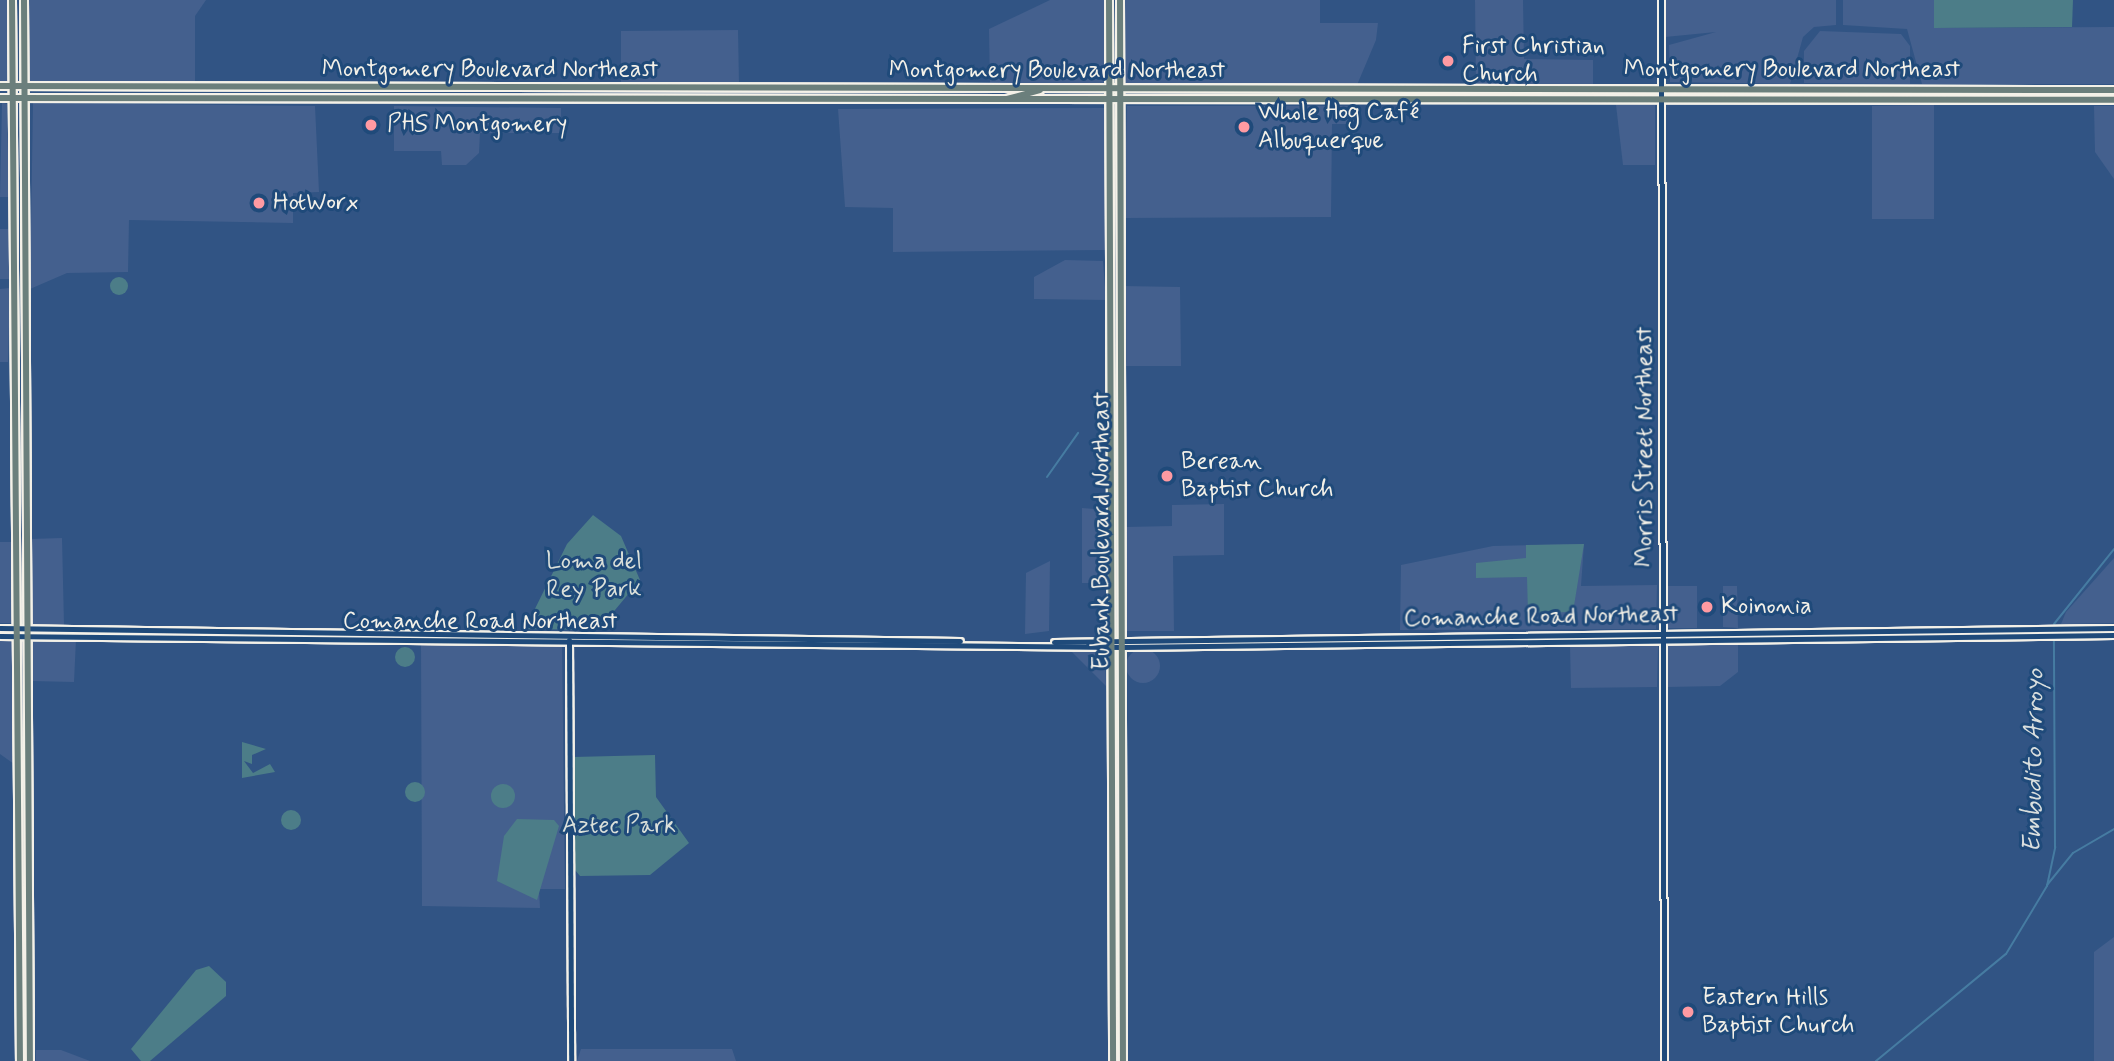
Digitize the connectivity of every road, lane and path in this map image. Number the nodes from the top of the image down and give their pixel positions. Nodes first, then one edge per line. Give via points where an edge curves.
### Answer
1 (12, 0) edge
2 (24, 0) edge
3 (1109, 0) edge
4 (1120, 0) edge
5 (1661, 0) edge
6 (0, 86) edge
7 (12, 86) junction
8 (24, 86) junction
9 (1040, 90) junction
10 (1660, 90) junction
11 (2114, 90) edge
12 (1108, 91) junction
13 (1121, 91) junction
14 (0, 98) edge
15 (13, 98) junction
16 (24, 98) junction
17 (1660, 100) junction
18 (2114, 100) edge
19 (1007, 101) junction
20 (1108, 101) junction
21 (1119, 101) junction
22 (0, 628) edge
23 (2114, 628) edge
24 (16, 632) junction
25 (27, 632) junction
26 (2114, 635) edge
27 (0, 636) edge
28 (1663, 636) junction
29 (569, 637) junction
30 (1111, 643) junction
31 (1121, 643) junction
32 (20, 1061) edge
33 (30, 1061) edge
34 (571, 1061) edge
35 (1113, 1061) edge
36 (1123, 1061) edge
37 (1664, 1061) edge

1 - 7 main road
2 - 8 main road
3 - 12 main road, Eubank Boulevard Northeast
4 - 13 main road, Eubank Boulevard Northeast
5 - 10 street, Morris Street Northeast
6 - 7 main road, Montgomery Boulevard Northeast
7 - 8 main road, Montgomery Boulevard Northeast
7 - 15 main road
8 - 9 main road, Montgomery Boulevard Northeast
8 - 16 main road
9 - 12 main road, Montgomery Boulevard Northeast
9 - 19 main road
10 - 11 main road, Montgomery Boulevard Northeast
10 - 13 main road, Montgomery Boulevard Northeast
10 - 17 street, Morris Street Northeast
12 - 13 main road, Montgomery Boulevard Northeast
12 - 20 main road, Eubank Boulevard Northeast
13 - 21 main road, Eubank Boulevard Northeast
14 - 15 main road, Montgomery Boulevard Northeast
15 - 16 main road, Montgomery Boulevard Northeast
15 - 24 main road
16 - 19 main road, Montgomery Boulevard Northeast
16 - 25 main road
17 - 18 main road, Montgomery Boulevard Northeast
17 - 21 main road, Montgomery Boulevard Northeast
17 - 28 street, Morris Street Northeast
19 - 20 main road, Montgomery Boulevard Northeast
20 - 21 main road, Montgomery Boulevard Northeast
20 - 30 main road, Eubank Boulevard Northeast
21 - 31 main road, Eubank Boulevard Northeast
22 - 24 street, Comanche Road Northeast
23 - 28 street, Comanche Road Northeast
24 - 25 street, Comanche Road Northeast
24 - 27 street, Comanche Road Northeast
24 - 32 main road
25 - 29 street, Comanche Road Northeast
25 - 33 main road
26 - 28 street, Comanche Road Northeast
28 - 31 street, Comanche Road Northeast
28 - 37 street, Morris Street Northeast
29 - 30 street, Comanche Road Northeast
29 - 34 street
30 - 31 street, Comanche Road Northeast
30 - 35 main road, Eubank Boulevard Northeast
31 - 36 main road, Eubank Boulevard Northeast

